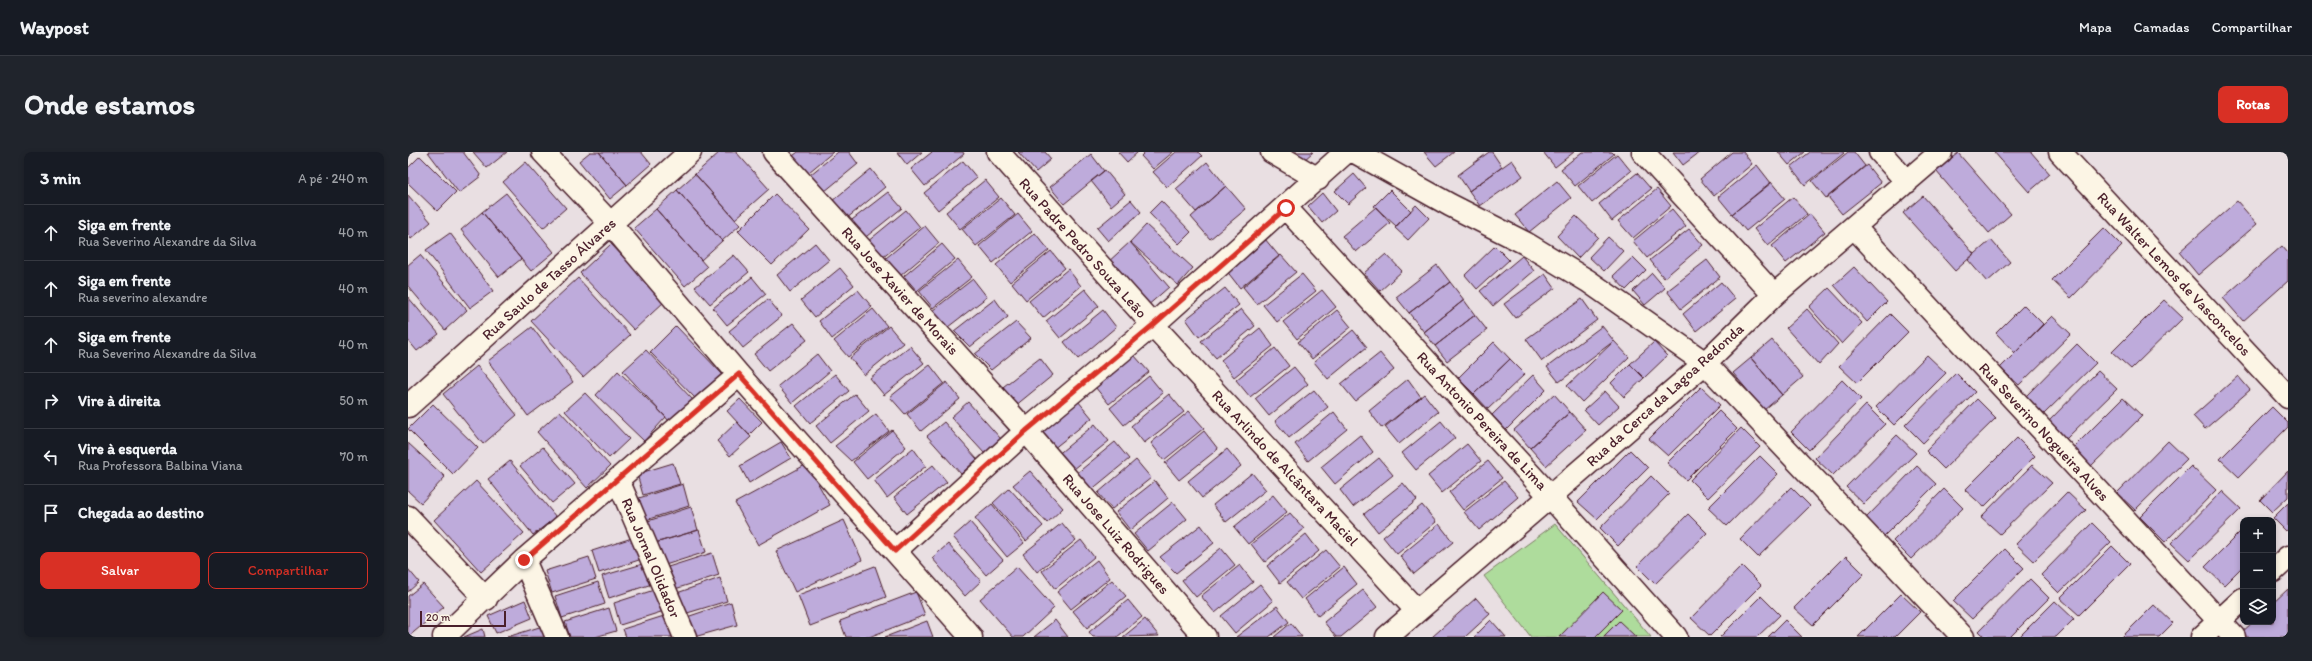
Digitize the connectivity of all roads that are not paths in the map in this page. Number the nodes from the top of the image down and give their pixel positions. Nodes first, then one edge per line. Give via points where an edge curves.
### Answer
1 (543, 152) edge
2 (690, 152) edge
3 (774, 152) edge
4 (998, 152) edge
5 (1272, 152) edge
6 (1346, 152) edge
7 (1355, 152) edge
8 (1643, 152) edge
9 (1880, 152) edge
10 (1942, 152) edge
11 (2060, 152) edge
12 (1318, 179) junction
13 (1907, 182) junction
14 (1286, 208) junction
15 (610, 223) junction
16 (1855, 228) junction
17 (1774, 295) junction
18 (1153, 325) junction
19 (1705, 363) junction
20 (739, 374) junction
21 (2288, 397) edge
22 (408, 406) edge
23 (1026, 431) junction
24 (618, 480) junction
25 (1550, 496) junction
26 (408, 517) edge
27 (895, 551) junction
28 (2288, 557) edge
29 (524, 560) junction
30 (2276, 568) edge
31 (486, 599) junction
32 (2240, 602) edge
33 (1417, 611) junction
34 (2219, 621) junction
35 (1393, 635) edge
36 (444, 637) edge
37 (557, 637) edge
38 (685, 637) edge
39 (971, 637) edge
40 (1206, 637) edge
41 (1676, 637) edge
42 (1963, 637) edge
43 (2202, 637) edge
44 (2234, 637) edge

1 - 15 street
2 - 15 street, Rua Saulo de Tasso Álvares
3 - 23 street, Rua Jose Xavier de Morais
4 - 18 street, Rua Padre Pedro Souza Leão
5 - 12 street
6 - 12 street
7 - 19 street via 1588,281
8 - 17 street
9 - 13 street
10 - 13 street, Rua da Cerca da Lagoa Redonda
11 - 21 street, Rua Walter Lemos de Vasconcelos
12 - 14 street
13 - 16 street, Rua da Cerca da Lagoa Redonda
14 - 18 street
14 - 25 street, Rua Antonio Pereira de Lima
15 - 20 street
15 - 22 street, Rua Saulo de Tasso Álvares
16 - 17 street, Rua da Cerca da Lagoa Redonda
16 - 34 street, Rua Severino Nogueira Alves
17 - 19 street, Rua da Cerca da Lagoa Redonda
18 - 23 street
18 - 33 street, Rua Arlindo de Alcântara Maciel
19 - 25 street, Rua da Cerca da Lagoa Redonda
19 - 42 street
20 - 24 street
20 - 27 street
23 - 27 street
23 - 40 street, Rua Jose Luiz Rodrigues
24 - 29 street
24 - 38 street, Rua Jornal Olidador
25 - 33 street, Rua da Cerca da Lagoa Redonda
25 - 41 street, Rua Antonio Pereira de Lima
26 - 31 street
27 - 39 street
28 - 30 street
29 - 31 street
29 - 37 street
31 - 36 street
32 - 34 street
33 - 35 street, Rua da Cerca da Lagoa Redonda
34 - 43 street
34 - 44 street, Rua Severino Nogueira Alves

